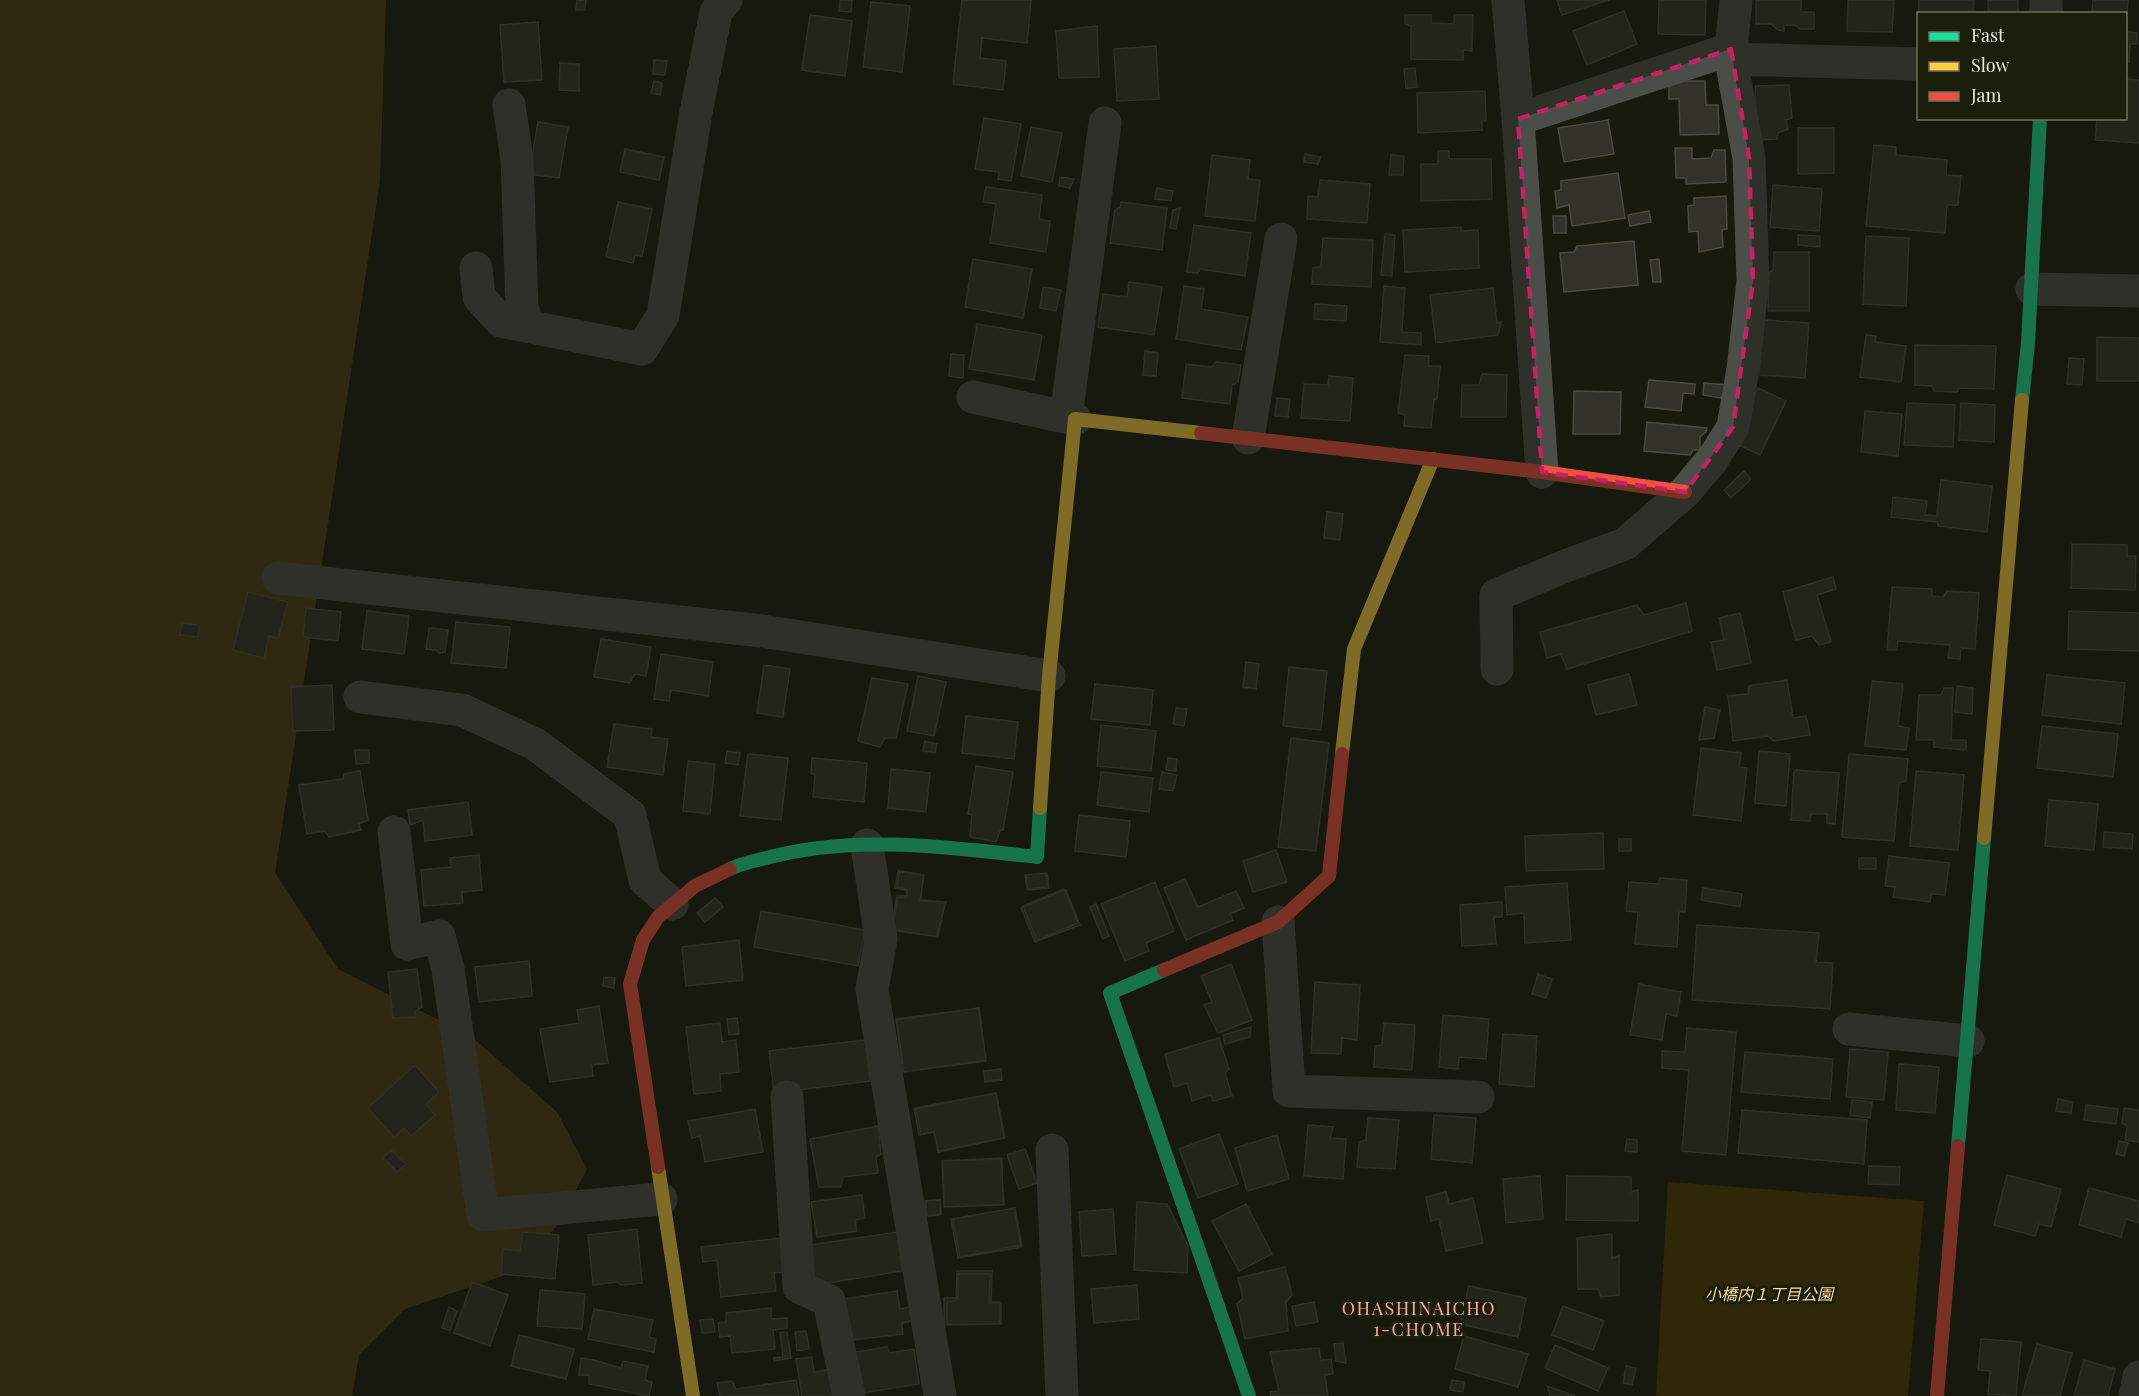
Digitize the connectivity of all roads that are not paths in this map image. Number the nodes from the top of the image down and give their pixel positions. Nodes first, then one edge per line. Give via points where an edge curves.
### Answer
1 (726, 0) edge
2 (1508, 0) edge
3 (1736, 0) edge
4 (1731, 54) junction
5 (1917, 64) edge
6 (509, 105) dead end
7 (1518, 119) junction
8 (2040, 120) edge
9 (1105, 123) dead end
10 (1281, 239) dead end
11 (477, 268) dead end
12 (2031, 289) junction
13 (2139, 291) edge
14 (528, 326) junction
15 (973, 397) dead end
16 (1070, 418) junction
17 (1248, 438) junction
18 (1433, 459) junction
19 (1542, 472) junction
20 (1685, 492) junction
21 (278, 578) dead end
22 (1497, 669) dead end
23 (1048, 676) junction
24 (360, 697) dead end
25 (394, 832) dead end
26 (867, 845) junction
27 (672, 904) junction
28 (1278, 922) junction
29 (1849, 1029) dead end
30 (1968, 1041) junction
31 (787, 1097) dead end
32 (1478, 1097) dead end
33 (1052, 1150) dead end
34 (662, 1199) junction
35 (2139, 1377) edge
36 (693, 1396) edge
37 (849, 1396) edge
38 (940, 1396) edge
39 (1062, 1396) edge
40 (1249, 1396) edge
41 (1937, 1396) edge
42 (2136, 1396) edge

1 - 14 street via 716,12 696,112 663,315 642,350
2 - 7 street
3 - 4 street
4 - 5 street
4 - 7 street
4 - 20 street via 1749,158 1753,281 1733,426 1712,460
6 - 14 street via 517,160 522,307
7 - 19 street
8 - 12 street
9 - 16 street
10 - 17 street
11 - 14 street via 479,297 501,321
12 - 13 street
12 - 30 street
15 - 16 street
16 - 17 street
16 - 23 street
17 - 18 street
18 - 19 street
18 - 28 street via 1354,649 1329,876
19 - 20 street
20 - 22 street via 1625,544 1496,596
21 - 23 street via 762,631
23 - 26 street via 1037,856 937,846
24 - 27 street via 462,710 535,744 630,815 645,880
25 - 34 street via 407,944 439,936 448,969 483,1215
26 - 27 street via 753,860 694,885
26 - 38 street via 881,939 872,989
27 - 34 street via 656,918 642,942 630,984
28 - 32 street via 1289,1091
28 - 40 street via 1110,993
29 - 30 street
30 - 41 street
31 - 37 street via 799,1287 829,1301
33 - 39 street
34 - 36 street
35 - 42 street

